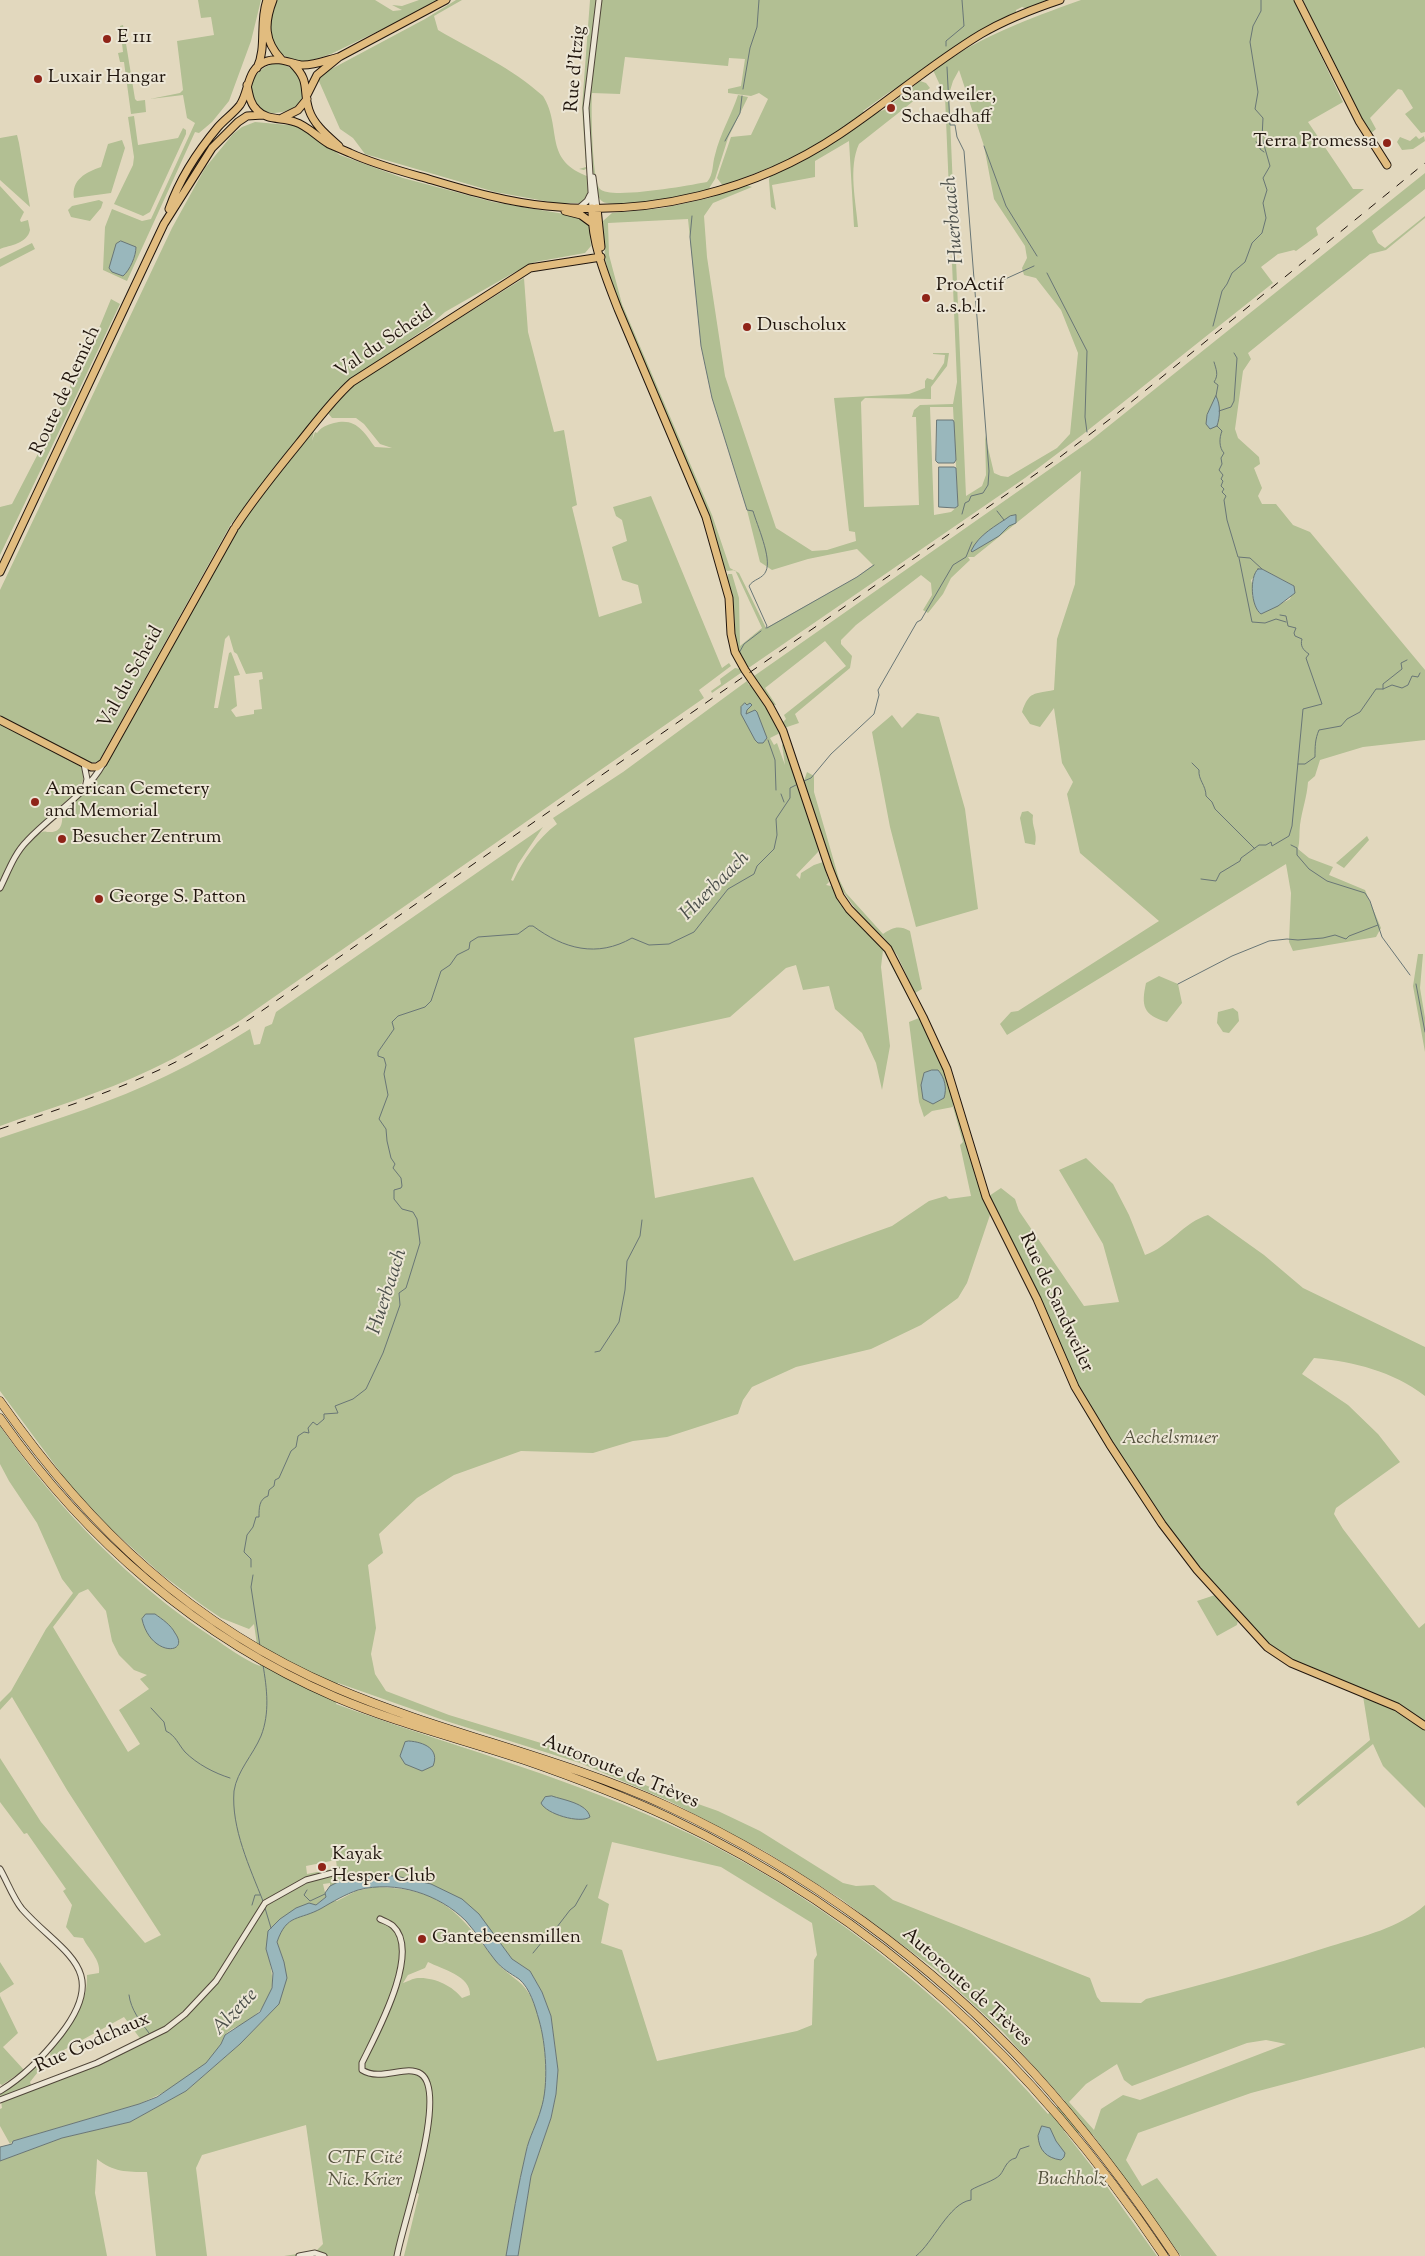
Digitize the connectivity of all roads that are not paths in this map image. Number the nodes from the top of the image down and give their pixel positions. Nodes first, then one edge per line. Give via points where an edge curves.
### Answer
1 (270, 0) edge
2 (446, 0) edge
3 (599, 0) edge
4 (1060, 0) edge
5 (1298, 0) edge
6 (339, 57) junction
7 (281, 59) junction
8 (292, 63) junction
9 (256, 68) junction
10 (247, 85) junction
11 (307, 97) junction
12 (263, 115) junction
13 (282, 118) junction
14 (587, 141) junction
15 (343, 150) junction
16 (1387, 165) dead end
17 (591, 192) junction
18 (545, 206) junction
19 (579, 208) junction
20 (594, 208) junction
21 (609, 208) junction
22 (600, 222) junction
23 (592, 223) junction
24 (164, 224) junction
25 (601, 257) junction
26 (0, 572) edge
27 (0, 720) edge
28 (103, 763) junction
29 (84, 764) junction
30 (84, 789) junction
31 (0, 888) edge
32 (0, 1401) edge
33 (0, 1418) edge
34 (1425, 1726) edge
35 (0, 1869) edge
36 (340, 1871) dead end
37 (380, 1919) dead end
38 (0, 2092) edge
39 (0, 2100) edge
40 (299, 2256) edge
41 (324, 2256) edge
42 (397, 2256) edge
43 (1164, 2256) edge
44 (1175, 2256) edge

1 - 7 main road via 268,42
1 - 9 main road via 262,23 261,56
2 - 6 main road
3 - 14 street, Rue d'Itzig via 588,81
4 - 21 main road via 983,32 840,135 784,166 716,192 670,202
5 - 16 main road via 1359,121
6 - 8 main road via 303,65
6 - 11 main road via 317,75
7 - 8 main road
7 - 9 main road
8 - 11 main road via 302,74
9 - 10 main road
10 - 12 main road via 251,101
10 - 24 main road, Route de Remich via 237,109 220,124 195,156 174,195
11 - 13 main road via 298,110
11 - 15 main road via 314,119
12 - 13 main road
12 - 24 main road, Route de Remich via 247,116 212,148
13 - 15 main road via 305,126
14 - 17 street, Rue d'Itzig
14 - 20 street, Rue d'Itzig
15 - 18 main road via 445,184
17 - 19 street
17 - 20 street, Rue d'Itzig
18 - 19 main road
18 - 23 main road via 581,215
19 - 20 main road
20 - 21 main road
20 - 22 main road
20 - 23 main road
21 - 22 main road
22 - 25 main road
23 - 25 main road
24 - 26 main road, Route de Remich
25 - 28 main road, Val du Scheid via 530,268 340,392 250,504
25 - 34 main road, Rue de Sandweiler via 618,309 710,531 729,598 735,652 779,722 833,882 850,909 888,949 903,975 946,1069 986,1196 1037,1299 1075,1387 1140,1492 1197,1570 1267,1647 1291,1663 1397,1707
27 - 29 main road
28 - 29 main road via 97,767
28 - 30 street, Val du Scheid
29 - 30 street via 87,779
30 - 31 street, Val du Scheid via 26,841
32 - 44 highway, Autoroute de Trèves via 64,1487 133,1557 179,1595 254,1645 338,1688 577,1769 667,1806 784,1868 884,1936 930,1972 1034,2074 1115,2172
33 - 43 highway, Autoroute de Trèves via 58,1494 127,1564 181,1608 257,1658 336,1698 627,1799 757,1863 879,1944 987,2038 1027,2080 1108,2178
35 - 38 street via 20,1907 72,1958 80,1971 82,1991 75,2014 41,2059
36 - 39 street, Rue Godchaux via 306,1880 280,1893 261,1908 216,1981 173,2023 97,2063
37 - 42 street via 393,1926 401,1941 400,1974 362,2063 362,2070 367,2074 383,2075 419,2072 428,2082 431,2099 420,2169
40 - 41 street via 315,2253

